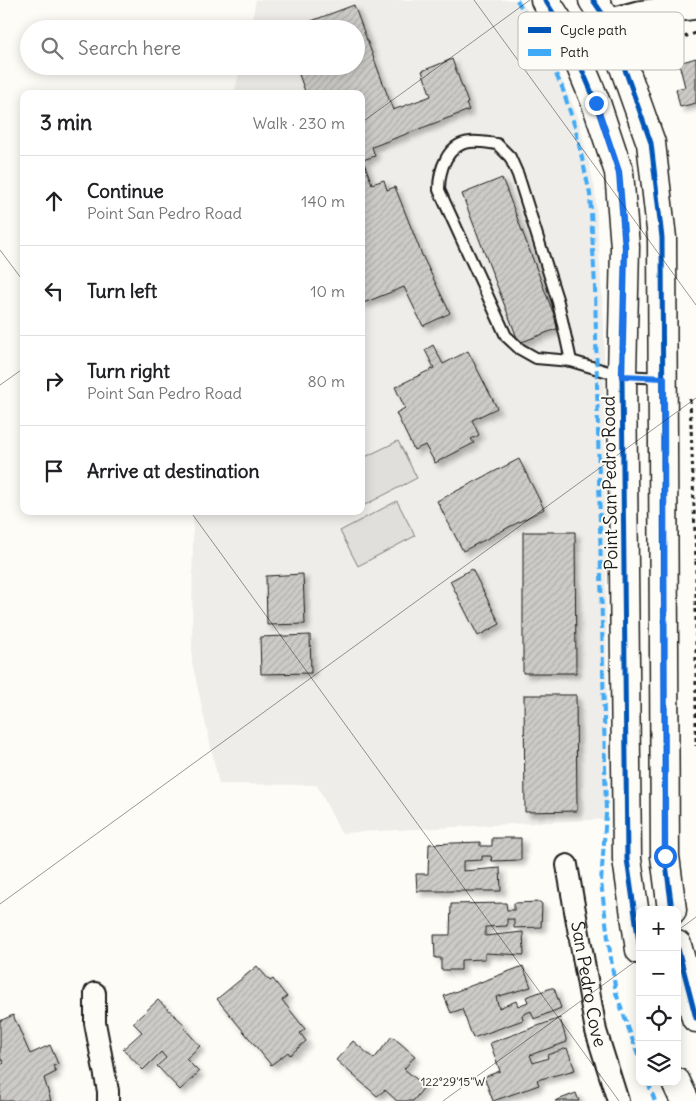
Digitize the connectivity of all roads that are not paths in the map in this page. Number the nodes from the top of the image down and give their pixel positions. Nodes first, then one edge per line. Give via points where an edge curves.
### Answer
1 (545, 0) edge
2 (696, 6) edge
3 (553, 12) edge
4 (652, 12) edge
5 (582, 70) edge
6 (623, 70) edge
7 (571, 361) junction
8 (622, 376) junction
9 (664, 378) junction
10 (567, 865) dead end
11 (671, 906) edge
12 (636, 922) edge
13 (679, 951) edge
14 (95, 993) dead end
15 (696, 1018) edge
16 (678, 1086) edge
17 (108, 1101) edge
18 (618, 1101) edge
19 (685, 1101) edge

1 - 3 main road, Point San Pedro Road
2 - 4 street
5 - 8 main road, Point San Pedro Road via 619,172 625,247
6 - 9 main road via 651,143 662,238
7 - 7 lane via 558,302 510,157 497,144 469,142 456,148 445,160 439,174 439,190 506,336 536,358
7 - 8 lane
8 - 9 lane
8 - 12 main road, Point San Pedro Road via 627,859
9 - 11 main road via 665,856
10 - 18 street, San Pedro Cove via 596,1031
13 - 15 main road
14 - 17 street via 95,1024
16 - 19 main road

